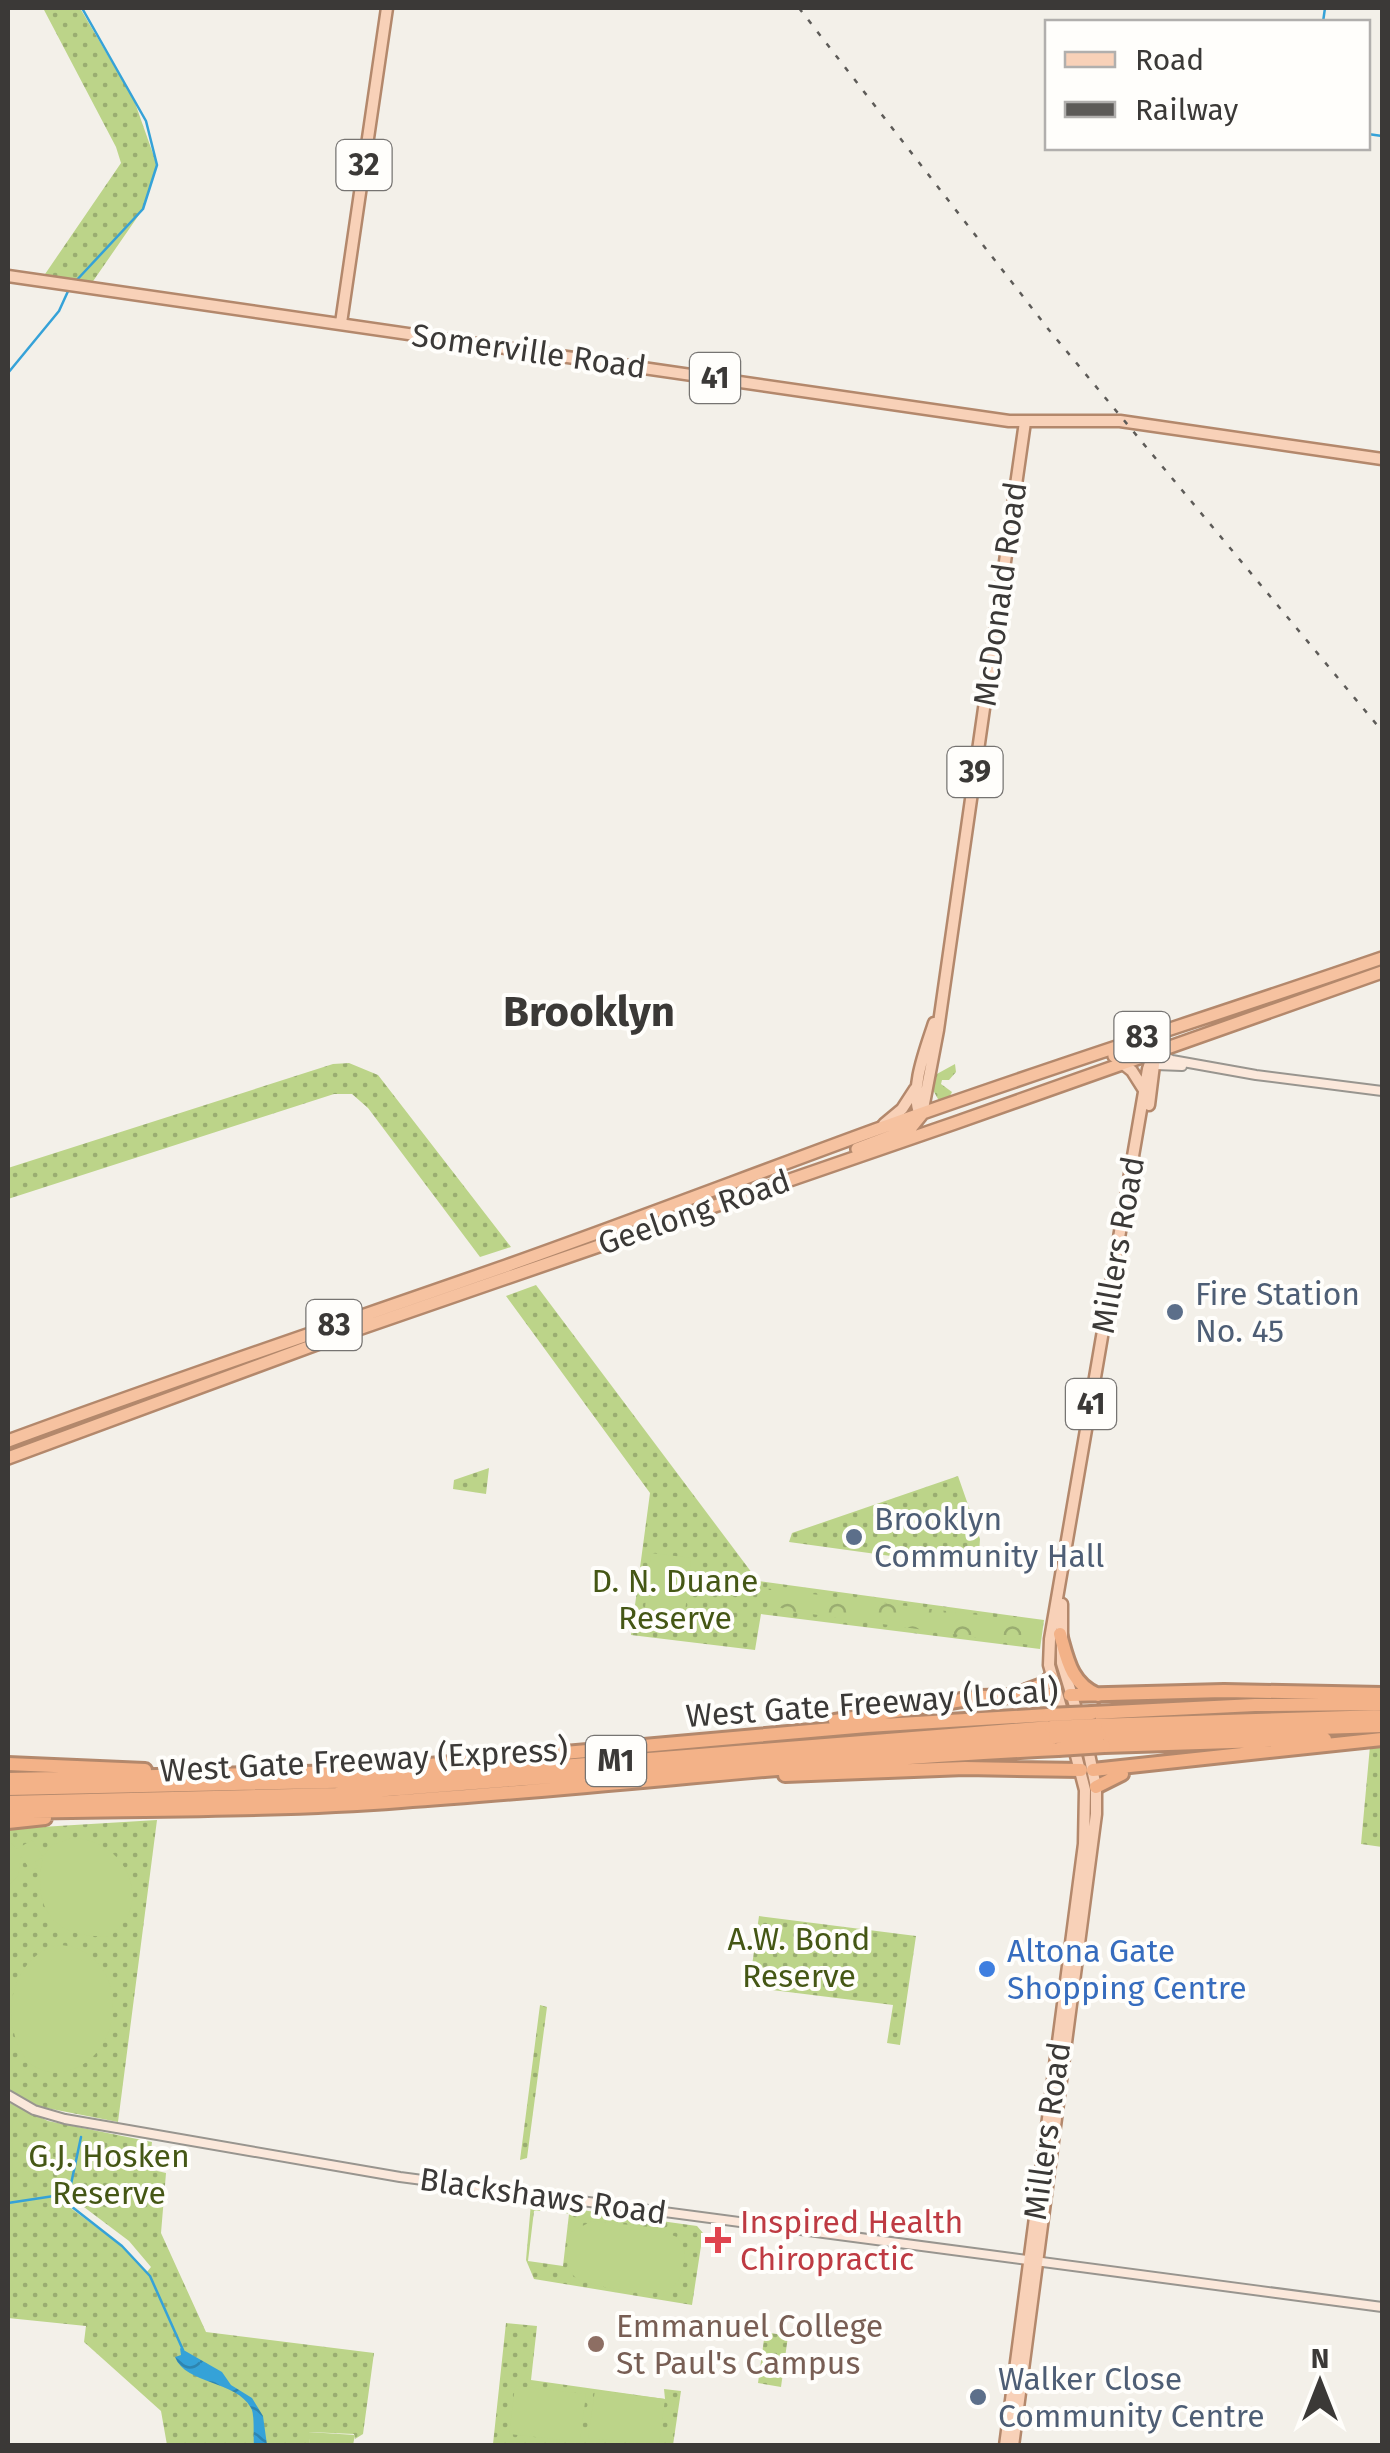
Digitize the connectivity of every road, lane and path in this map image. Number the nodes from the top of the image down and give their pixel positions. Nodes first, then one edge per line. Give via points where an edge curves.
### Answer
1 (387, 8) edge
2 (8, 278) edge
3 (341, 322) junction
4 (1025, 422) junction
5 (1382, 459) edge
6 (1382, 958) edge
7 (1382, 972) edge
8 (1282, 993) junction
9 (1195, 1038) junction
10 (1155, 1055) junction
11 (1189, 1062) junction
12 (1122, 1063) junction
13 (1201, 1067) junction
14 (1047, 1072) junction
15 (924, 1083) junction
16 (1148, 1091) junction
17 (1382, 1091) edge
18 (945, 1106) junction
19 (921, 1115) junction
20 (955, 1124) junction
21 (875, 1130) junction
22 (804, 1174) junction
23 (742, 1181) junction
24 (747, 1194) junction
25 (181, 1378) junction
26 (187, 1390) junction
27 (8, 1442) edge
28 (8, 1458) edge
29 (1060, 1634) junction
30 (1051, 1677) junction
31 (1382, 1694) edge
32 (1063, 1695) junction
33 (1015, 1696) junction
34 (1100, 1696) junction
35 (1382, 1704) edge
36 (1382, 1716) edge
37 (1382, 1726) edge
38 (1098, 1730) junction
39 (1053, 1732) junction
40 (1382, 1738) edge
41 (731, 1740) junction
42 (1204, 1760) junction
43 (8, 1764) edge
44 (1087, 1770) junction
45 (318, 1773) junction
46 (8, 1779) edge
47 (598, 1784) junction
48 (1096, 1788) junction
49 (8, 1789) edge
50 (8, 1802) edge
51 (102, 1811) junction
52 (8, 1812) edge
53 (8, 1822) edge
54 (1079, 1919) junction
55 (8, 2095) edge
56 (1036, 2245) junction
57 (1014, 2259) junction
58 (1034, 2261) junction
59 (1054, 2264) junction
60 (1032, 2278) junction
61 (1382, 2307) edge
62 (1005, 2446) edge
63 (1013, 2446) edge

1 - 3 main road, 32
2 - 3 main road, Somerville Road
3 - 4 main road, Somerville Road / 41
4 - 5 main road, Somerville Road via 1120,420
4 - 15 main road, McDonald Road / 39
6 - 8 highway, Geelong Road / 83
7 - 9 highway, Geelong Road / 83
8 - 10 highway via 1169,1036
8 - 14 highway, Geelong Road / 83
9 - 10 highway, Geelong Road / 83
9 - 11 main road
10 - 11 main road
10 - 12 highway, Geelong Road / 83
10 - 13 main road
10 - 14 highway via 1134,1048
10 - 16 main road, Millers Road
11 - 13 main road
12 - 16 main road
12 - 20 highway, Geelong Road
13 - 17 main road
14 - 18 highway, Geelong Road
15 - 18 main road
15 - 19 main road, McDonald Road / 39 via 916,1106
15 - 21 main road, 39
16 - 29 main road, Millers Road / 41
16 - 30 main road, Millers Road / 41 via 1050,1639
18 - 19 highway, Geelong Road / 83
19 - 20 highway
19 - 21 highway, Geelong Road / 83
19 - 22 highway via 910,1128
20 - 22 highway, Geelong Road / 83
21 - 23 highway, Geelong Road / 83
22 - 24 highway, Geelong Road / 83
23 - 24 highway
23 - 25 highway, Geelong Road / 83
24 - 26 highway, Geelong Road / 83
25 - 26 highway
25 - 27 highway, Geelong Road / 83
26 - 28 highway, Geelong Road / 83
29 - 32 main road, Millers Road / 41
29 - 34 highway via 1072,1673
30 - 32 main road, Millers Road / 41
30 - 33 highway
31 - 34 highway
32 - 33 highway
32 - 34 highway
32 - 44 main road, Millers Road / 41
33 - 41 highway via 964,1698
35 - 38 highway, West Gate Freeway (Local) / M1 via 1256,1706
36 - 38 highway, West Gate Freeway (Express) / M1
37 - 38 highway, West Gate Freeway (Express) / M1
38 - 39 highway, West Gate Freeway (Express) / M1, bridge
38 - 39 highway, West Gate Freeway (Local) / M1, bridge
38 - 40 highway, West Gate Freeway (Local) / M1
39 - 41 highway, West Gate Freeway (Local) / M1 via 867,1726
39 - 47 highway, West Gate Freeway (Local) / M1 via 874,1760
39 - 49 highway, West Gate Freeway (Express) / M1 via 374,1781
39 - 50 highway, West Gate Freeway (Express) / M1 via 336,1794
40 - 42 highway
41 - 45 highway, West Gate Freeway (Local) / M1
42 - 44 highway
42 - 48 highway via 1114,1776
43 - 45 highway
44 - 47 highway via 925,1769
44 - 48 main road, Millers Road / 41
44 - 54 main road, Millers Road / 41
45 - 46 highway, West Gate Freeway (Local) / M1
47 - 51 highway, West Gate Freeway (Local) / M1 via 370,1803
48 - 54 main road, Millers Road / 41
51 - 52 highway, West Gate Freeway (Local) / M1
51 - 53 highway
54 - 56 main road, Millers Road / 41
55 - 57 main road, Blackshaws Road via 65,2119 400,2176
56 - 57 main road
56 - 58 main road, Millers Road / 41
56 - 59 main road
57 - 58 main road, Blackshaws Road
57 - 60 main road
58 - 59 main road, Blackshaws Road
58 - 60 main road, Millers Road / 41
59 - 60 main road
59 - 61 main road, Blackshaws Road
60 - 62 main road, Millers Road / 41
60 - 63 main road, Millers Road / 41

